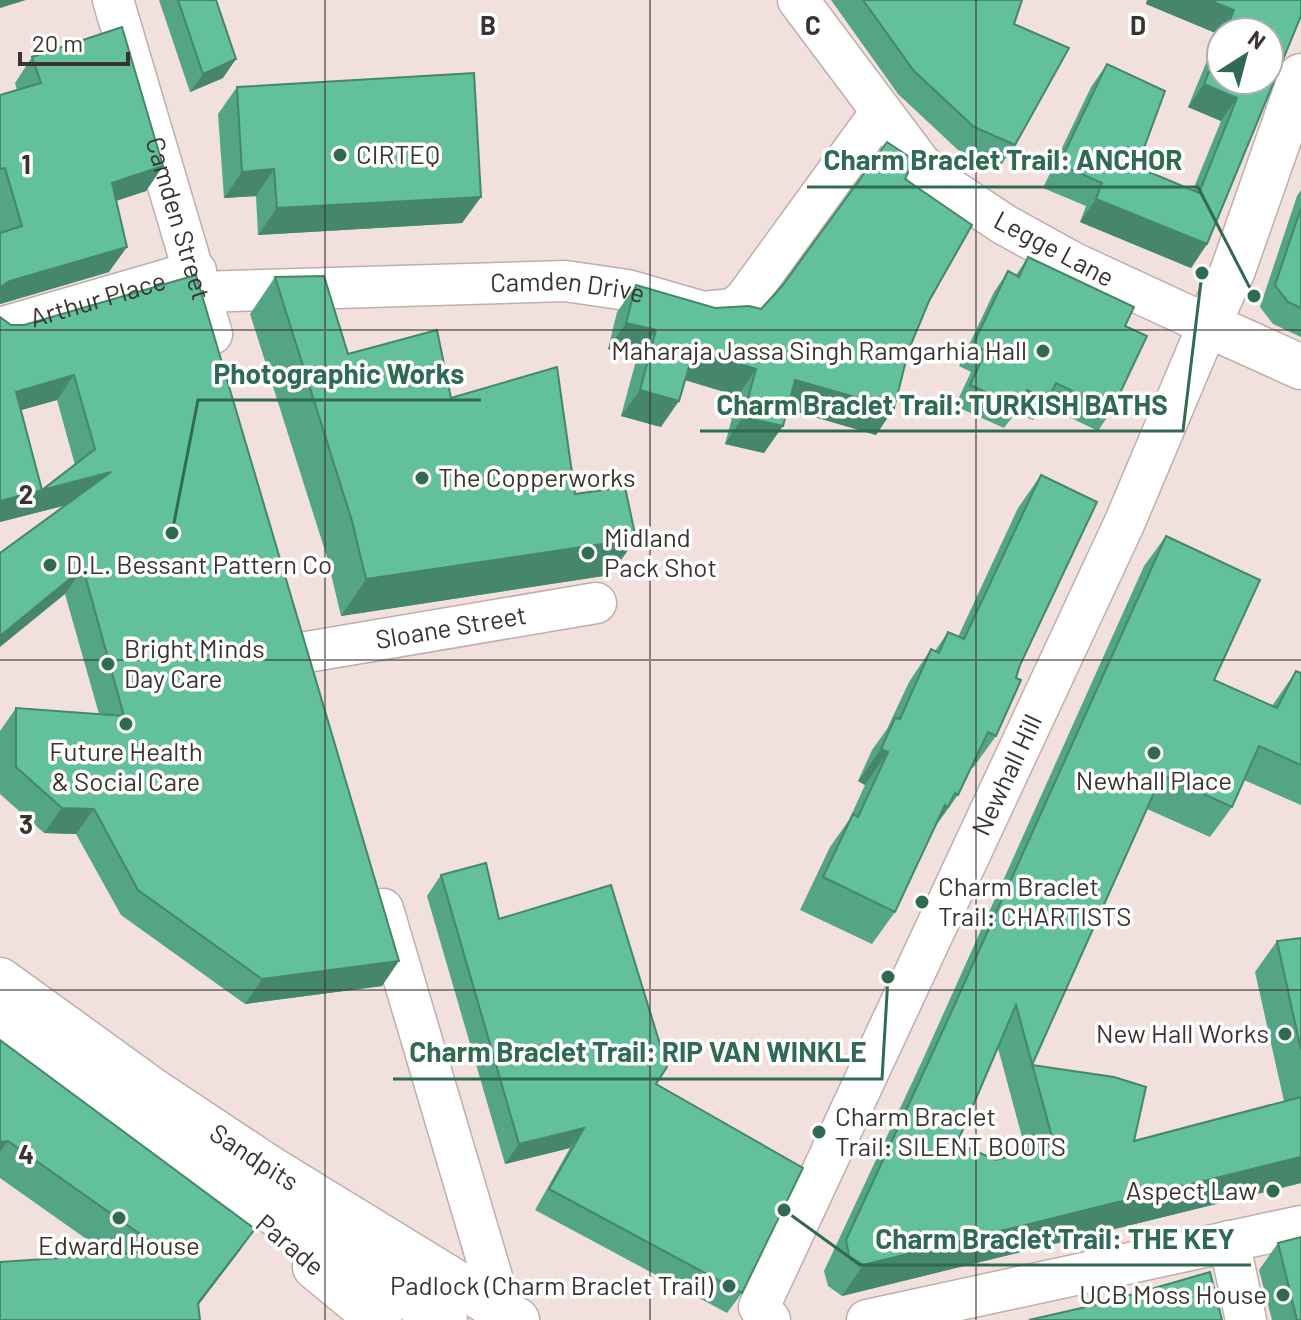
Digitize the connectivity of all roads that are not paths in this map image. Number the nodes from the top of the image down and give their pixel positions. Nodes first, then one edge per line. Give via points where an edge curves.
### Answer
1 (113, 0) edge
2 (798, 0) edge
3 (1301, 76) edge
4 (881, 112) junction
5 (198, 282) junction
6 (1208, 325) junction
7 (0, 328) edge
8 (222, 367) edge
9 (1301, 367) edge
10 (596, 603) dead end
11 (307, 653) edge
12 (371, 867) edge
13 (0, 988) edge
14 (202, 1168) junction
15 (1301, 1226) edge
16 (1229, 1241) junction
17 (764, 1314) edge
18 (509, 1315) edge
19 (379, 1320) edge
20 (445, 1320) edge
21 (867, 1320) edge
22 (1246, 1320) edge

1 - 5 street, Camden Street
2 - 4 street, Legge Lane
3 - 6 main road via 1233,270
4 - 5 street, Camden Drive via 733,309 703,312 627,290 565,281
4 - 6 street, Legge Lane via 921,164 987,213 1074,263
5 - 7 street, Arthur Place
5 - 8 street, Camden Street
6 - 9 main road
6 - 17 street, Newhall Hill via 1130,509
10 - 11 street, Sloane Street
12 - 18 street
13 - 14 main road, Sandpits
13 - 18 main road, Sandpits via 257,1160
14 - 19 main road, Parade
14 - 20 main road, Sandpits
15 - 16 street
16 - 21 street
16 - 22 street

